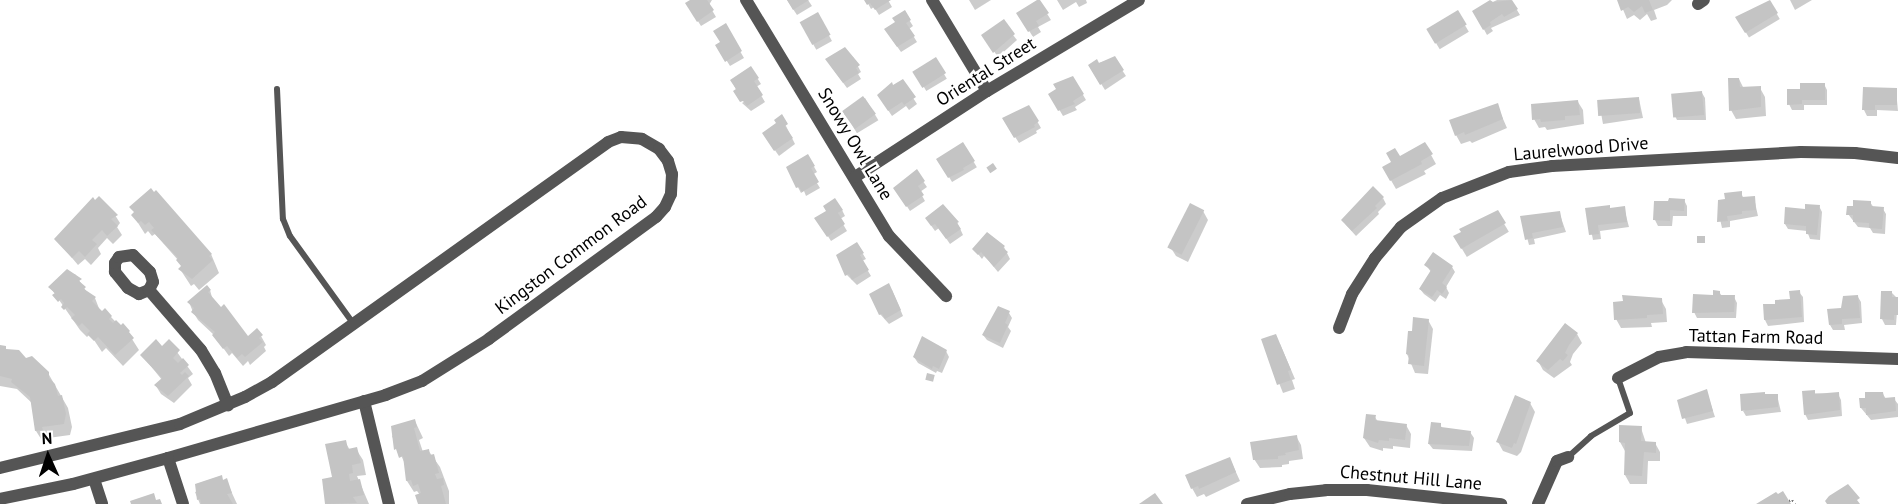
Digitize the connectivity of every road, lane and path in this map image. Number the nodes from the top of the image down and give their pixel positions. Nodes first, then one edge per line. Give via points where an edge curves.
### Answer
1 (746, 0) edge
2 (932, 0) edge
3 (1139, 0) edge
4 (1120, 5) edge
5 (277, 89) dead end
6 (987, 91) junction
7 (1898, 158) edge
8 (855, 177) junction
9 (149, 290) dead end
10 (946, 296) dead end
11 (353, 323) junction
12 (1339, 328) dead end
13 (1898, 359) edge
14 (1618, 378) joint
15 (364, 401) junction
16 (228, 405) junction
17 (1568, 457) joint
18 (168, 458) junction
19 (0, 468) edge
20 (94, 479) junction
21 (0, 499) edge
22 (1789, 501) dead end
23 (102, 504) edge
24 (183, 504) edge
25 (389, 504) edge
26 (1247, 504) edge
27 (1501, 504) edge
28 (1538, 504) edge
29 (1795, 504) edge

1 - 8 street, Snowy Owl Lane
2 - 6 street
3 - 4 street, Oriental Street
4 - 6 street, Oriental Street
5 - 11 lane via 283,219 290,236
6 - 8 street, Oriental Street
7 - 12 street, Laurelwood Drive via 1801,152 1552,166 1509,172 1442,198 1401,227 1352,294
8 - 10 street, Snowy Owl Lane via 889,236
9 - 16 street via 201,350
11 - 15 street, Kingston Common Road via 608,142 628,137 642,139 654,145 668,161 673,187 656,217 440,371
11 - 16 street, Kingston Common Road via 272,382
13 - 14 street, Tattan Farm Road via 1686,352 1659,357
14 - 17 lane via 1630,413 1591,436
15 - 18 street, Kingston Common Road
15 - 25 street
16 - 19 street, Kingston Common Road via 180,424
17 - 28 street via 1557,461
18 - 20 street, Kingston Common Road
18 - 24 street
20 - 21 street, Kingston Common Road
20 - 23 street
22 - 29 path
26 - 27 street, Chestnut Hill Lane via 1290,494 1366,489

